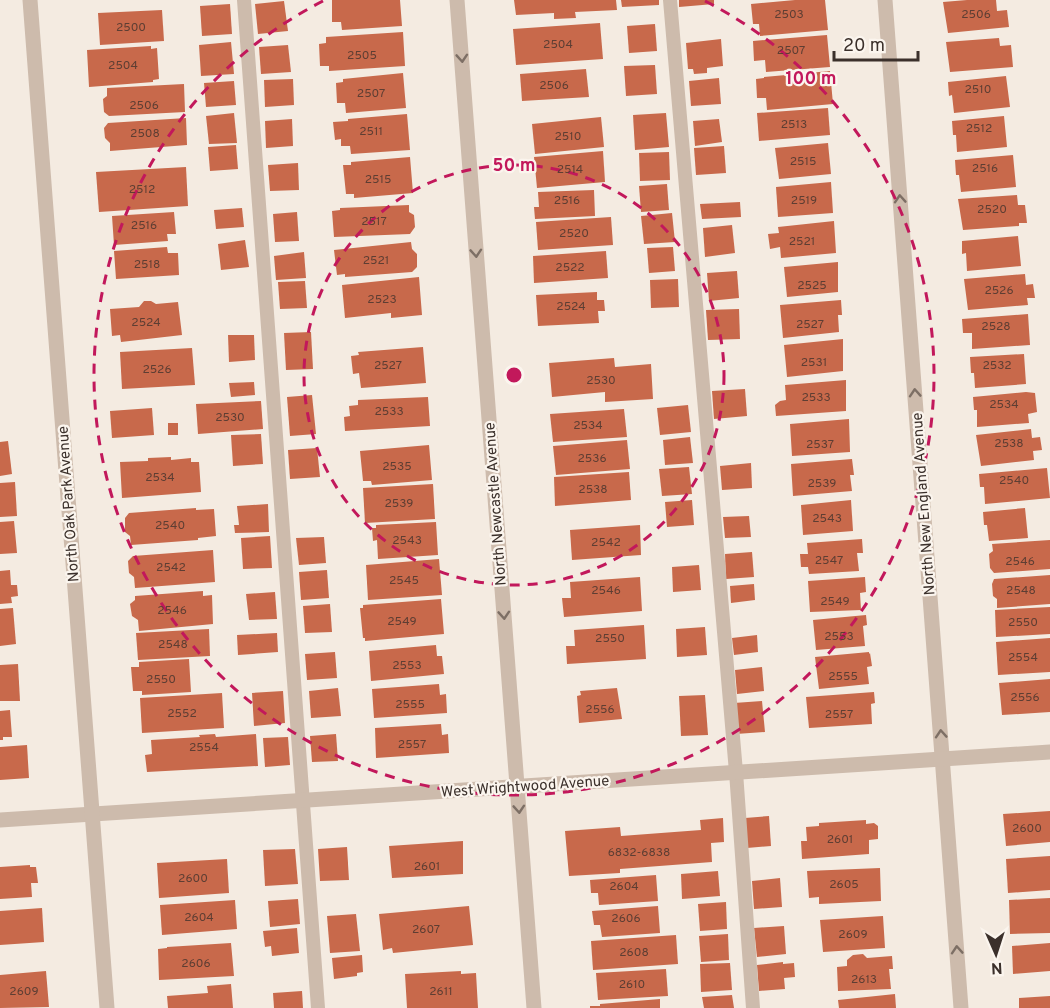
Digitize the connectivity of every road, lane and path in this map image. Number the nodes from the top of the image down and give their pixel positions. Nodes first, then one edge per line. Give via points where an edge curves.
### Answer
1 (30, 0) edge
2 (244, 0) edge
3 (457, 0) edge
4 (670, 0) edge
5 (885, 0) edge
6 (1050, 752) edge
7 (942, 759) junction
8 (736, 772) junction
9 (517, 787) junction
10 (303, 801) junction
11 (92, 814) junction
12 (0, 820) edge
13 (107, 1008) edge
14 (318, 1008) edge
15 (534, 1008) edge
16 (753, 1008) edge
17 (962, 1008) edge

1 - 11 street, North Oak Park Avenue
2 - 10 lane
3 -> 9 street, North Newcastle Avenue
4 - 8 lane
7 -> 5 street, North New England Avenue
6 - 7 street, West Wrightwood Avenue
7 - 8 street, West Wrightwood Avenue
17 -> 7 street, North New England Avenue
8 - 9 street, West Wrightwood Avenue
8 - 16 lane
9 - 10 street, West Wrightwood Avenue
9 -> 15 street, North Newcastle Avenue
10 - 11 street, West Wrightwood Avenue
10 - 14 lane
11 - 12 street, West Wrightwood Avenue
11 - 13 street, North Oak Park Avenue

